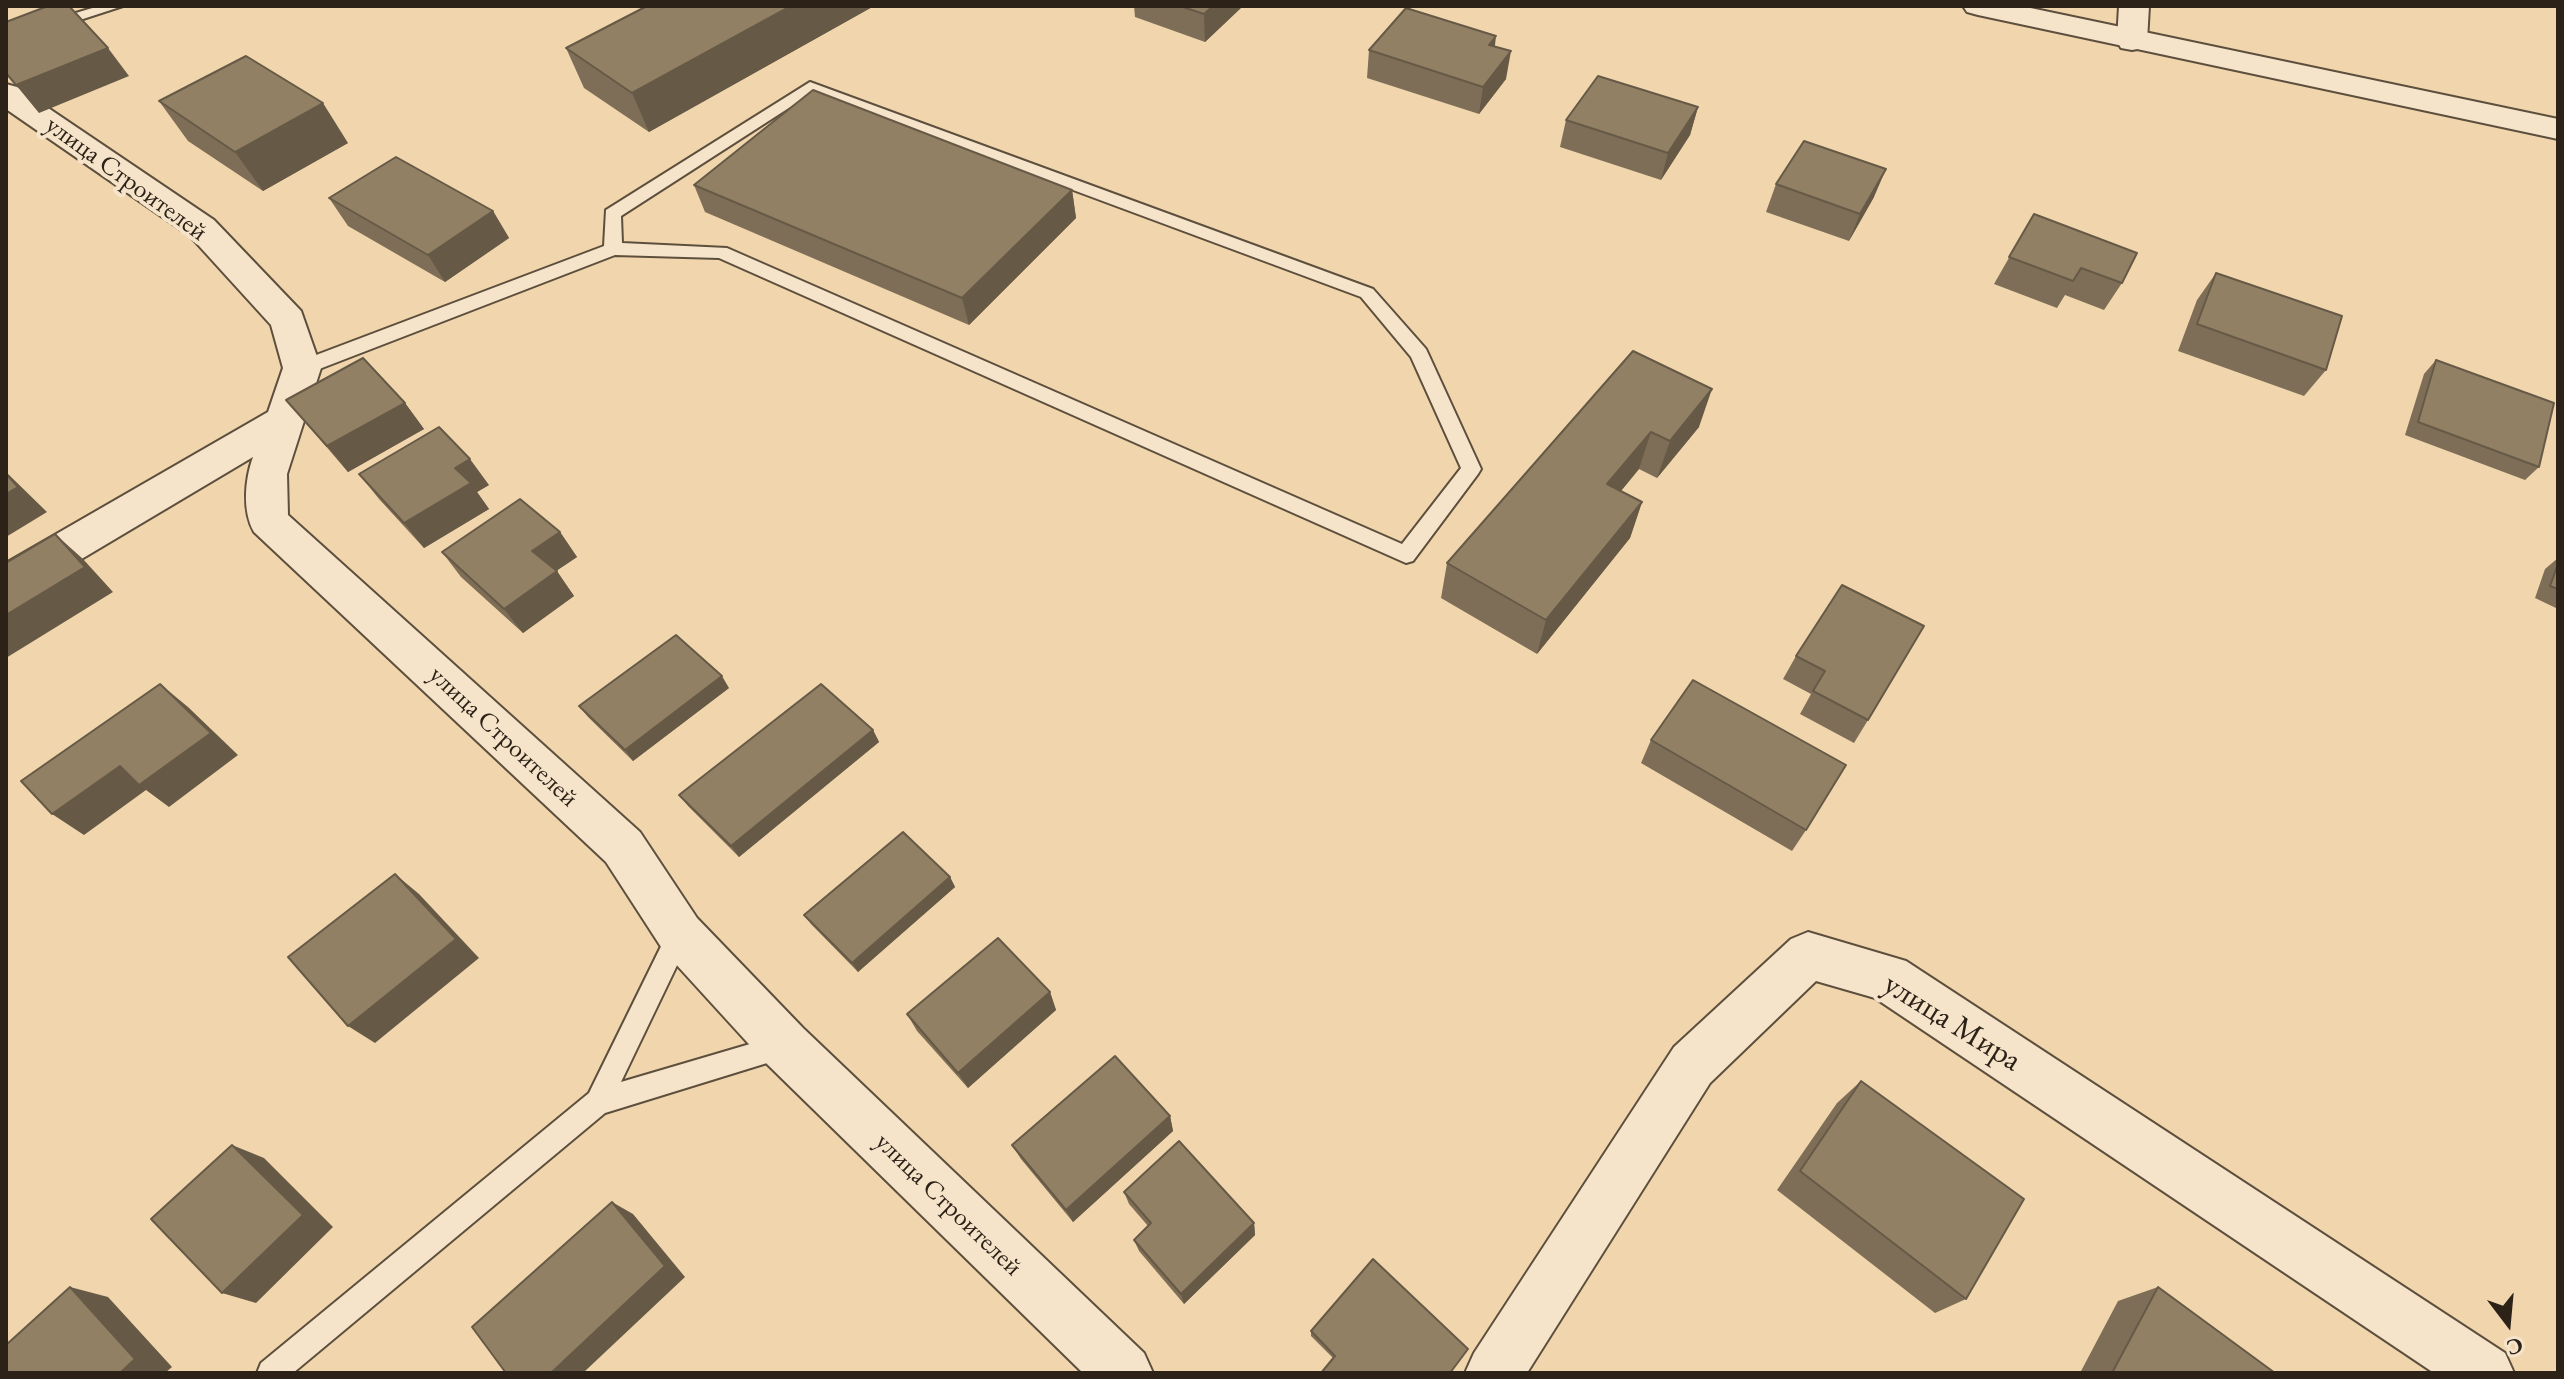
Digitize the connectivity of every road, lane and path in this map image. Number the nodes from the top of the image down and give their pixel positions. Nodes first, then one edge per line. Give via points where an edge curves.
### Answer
1 (115, 6) edge
2 (1978, 6) edge
3 (2134, 6) edge
4 (6, 39) edge
5 (2132, 41) junction
6 (6, 94) edge
7 (2558, 129) edge
8 (613, 249) junction
9 (302, 368) junction
10 (287, 419) junction
11 (6, 583) edge
12 (680, 934) junction
13 (785, 1046) junction
14 (598, 1102) junction
15 (271, 1373) edge
16 (1124, 1373) edge
17 (1494, 1373) edge
18 (2485, 1373) edge

1 - 4 lane
2 - 5 street
3 - 5 street
5 - 7 street
6 - 9 street, улица Строителей via 202,228 288,320
8 - 8 lane via 721,252 1406,555 1471,469 1419,354 1367,293 810,87 612,214
8 - 9 lane
9 - 10 street, улица Строителей
10 - 11 street
10 - 12 street, улица Строителей via 267,474 268,521 623,847
12 - 13 street, улица Строителей
12 - 14 lane
13 - 14 lane
13 - 16 street, улица Строителей
14 - 15 lane
17 - 18 street, улица Мира via 1692,1065 1808,955 1888,978

